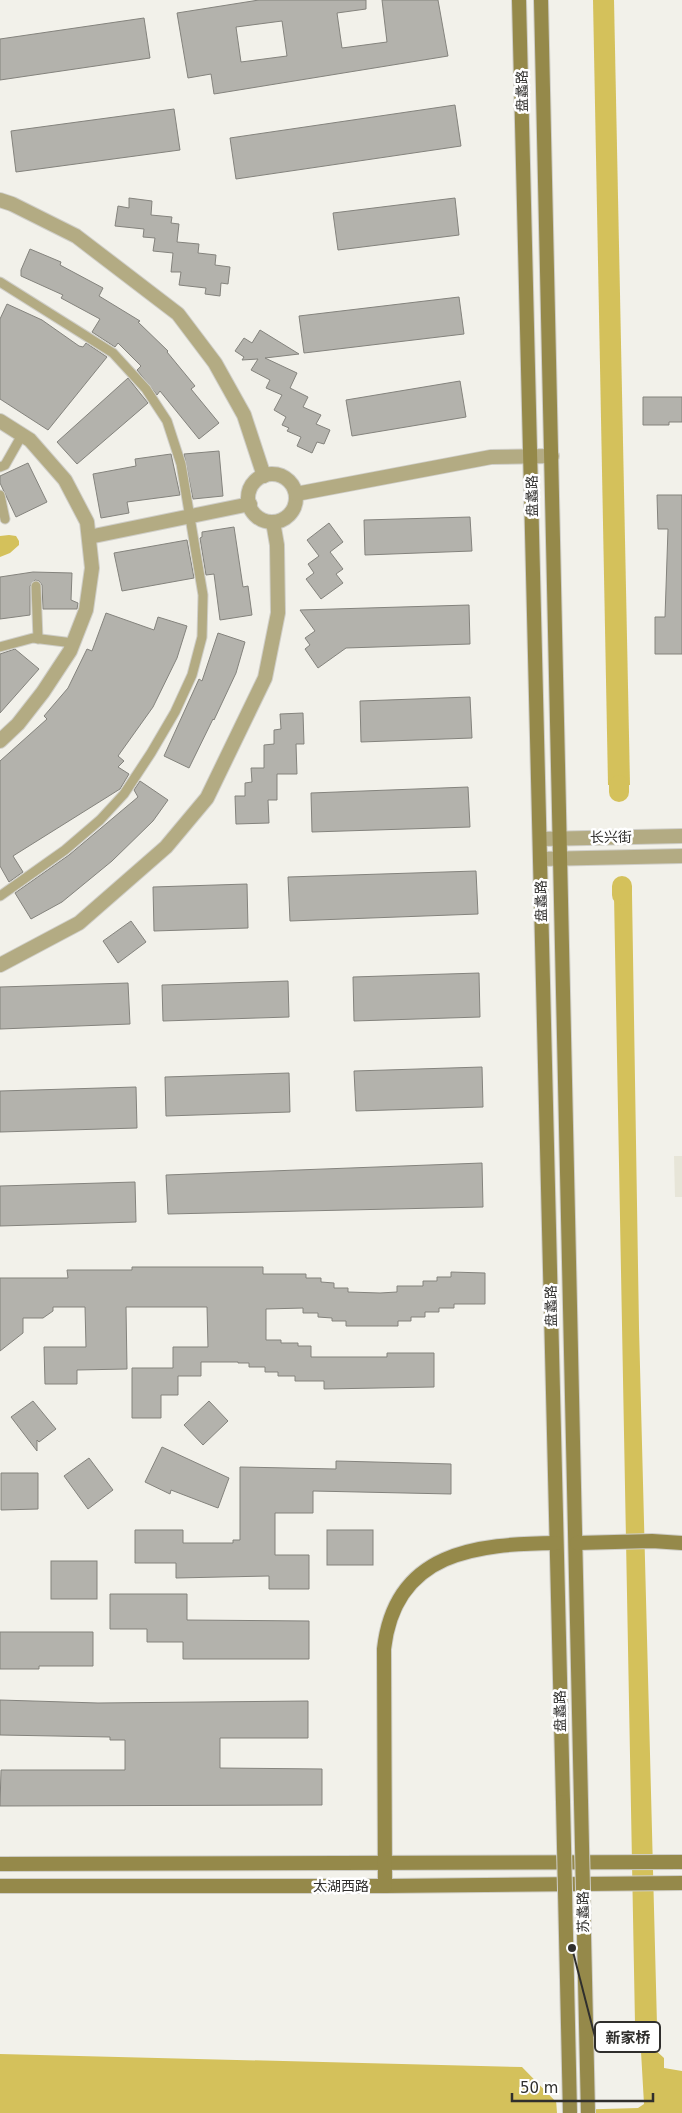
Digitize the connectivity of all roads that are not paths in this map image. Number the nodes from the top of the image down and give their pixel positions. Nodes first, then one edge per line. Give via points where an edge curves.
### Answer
1 (519, 0) edge
2 (541, 0) edge
3 (0, 200) edge
4 (0, 282) edge
5 (0, 421) edge
6 (22, 435) junction
7 (531, 456) junction
8 (552, 456) junction
9 (0, 467) edge
10 (264, 476) junction
11 (296, 494) junction
12 (0, 495) edge
13 (250, 504) junction
14 (5, 518) dead end
15 (190, 518) junction
16 (273, 522) junction
17 (89, 537) junction
18 (36, 586) dead end
19 (38, 639) junction
20 (1, 643) edge
21 (73, 643) junction
22 (0, 741) edge
23 (682, 836) edge
24 (561, 838) junction
25 (540, 839) junction
26 (682, 856) edge
27 (540, 859) junction
28 (561, 859) junction
29 (0, 896) edge
30 (0, 965) edge
31 (556, 1543) junction
32 (577, 1543) junction
33 (682, 1543) edge
34 (563, 1802) joint
35 (581, 1802) joint
36 (682, 1862) edge
37 (0, 1864) edge
38 (385, 1864) junction
39 (682, 1883) edge
40 (0, 1886) edge
41 (385, 1886) junction
42 (570, 2113) edge
43 (588, 2113) edge

1 - 7 main road, 盘蠡路
2 - 8 main road, 盘蠡路
3 - 10 street via 76,236 178,314 215,363 244,415
4 - 15 lane via 113,353 146,389 167,421 181,464
5 - 6 street
6 - 9 lane via 5,465
6 - 17 street via 65,480 87,522
7 - 8 street
7 - 11 street via 492,457
7 - 25 main road, 盘蠡路
8 - 24 main road, 盘蠡路
10 - 11 street via 280,476 293,486
10 - 13 street via 253,484 248,498
11 - 16 street via 293,510
12 - 14 lane
13 - 15 street
13 - 16 street via 258,517
15 - 17 street
15 - 29 lane via 203,595 202,637 192,675 175,712 124,794 100,820 65,850
16 - 30 street via 277,545 278,613 265,678 207,798 166,847 79,924
17 - 21 street via 92,568 86,610
18 - 19 lane
19 - 20 lane
19 - 21 lane
21 - 22 street via 43,692
23 - 24 street, 长兴街
24 - 25 street, 长兴街
24 - 28 main road, 盘蠡路
25 - 27 main road, 盘蠡路
26 - 28 street, 长兴街
27 - 28 street, 长兴街
27 - 31 main road, 盘蠡路
28 - 32 main road, 盘蠡路
31 - 34 main road, 盘蠡路
31 - 38 main road via 501,1545 451,1556 418,1577 395,1609 384,1649
32 - 33 main road
32 - 35 main road, 盘蠡路
34 - 42 main road, 苏蠡路, bridge
35 - 43 main road, 苏蠡路, bridge
36 - 38 main road, 太湖西路
37 - 38 main road, 太湖西路
38 - 41 main road
39 - 41 main road, 太湖西路
40 - 41 main road, 太湖西路

